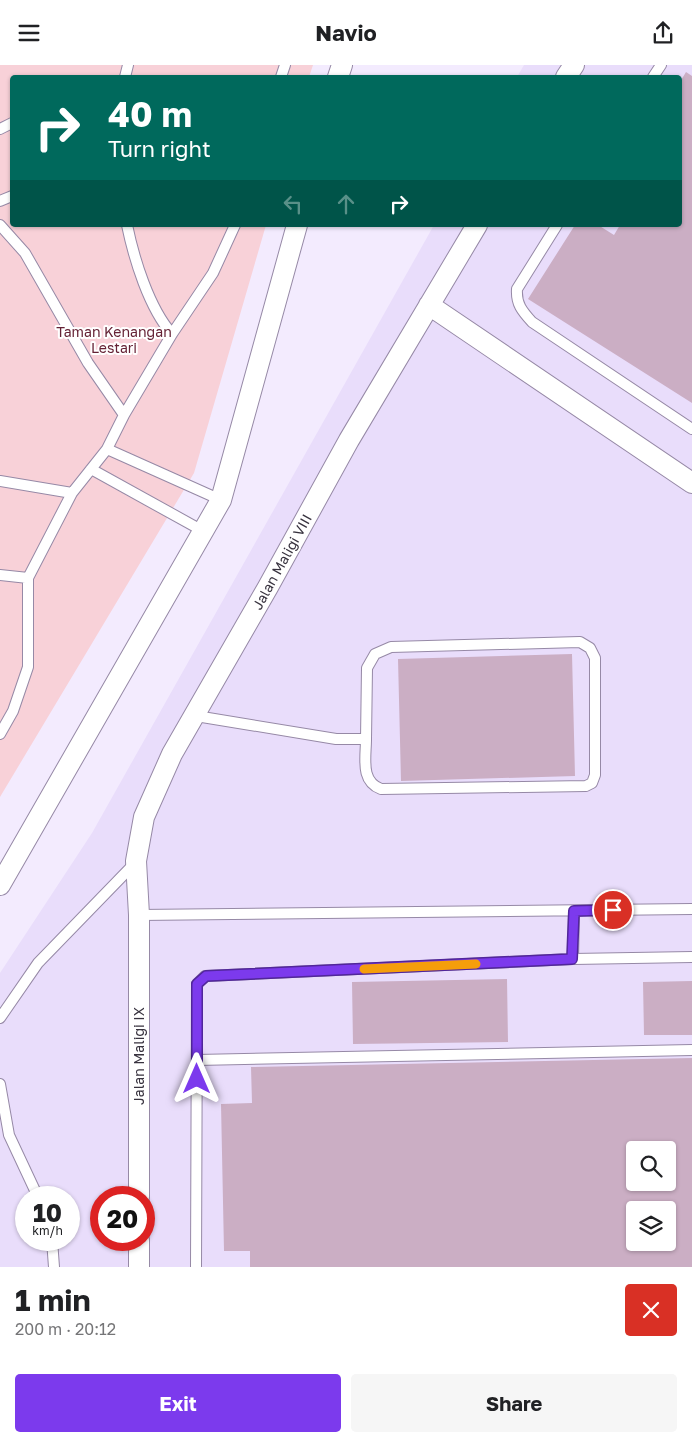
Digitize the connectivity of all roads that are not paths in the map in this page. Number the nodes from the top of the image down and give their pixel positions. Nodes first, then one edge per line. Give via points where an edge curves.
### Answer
1 (0, 225) edge
2 (127, 227) edge
3 (234, 227) edge
4 (296, 227) edge
5 (476, 227) edge
6 (556, 227) edge
7 (429, 305) junction
8 (172, 334) junction
9 (124, 415) junction
10 (692, 429) edge
11 (107, 449) junction
12 (91, 469) junction
13 (0, 481) edge
14 (692, 483) edge
15 (72, 493) junction
16 (221, 500) junction
17 (203, 531) junction
18 (0, 575) edge
19 (28, 578) junction
20 (196, 716) junction
21 (0, 734) edge
22 (366, 739) junction
23 (136, 861) junction
24 (0, 885) edge
25 (692, 909) edge
26 (574, 911) junction
27 (138, 915) junction
28 (692, 957) edge
29 (572, 959) junction
30 (0, 1018) edge
31 (692, 1049) edge
32 (197, 1060) junction
33 (0, 1084) edge
34 (4, 1133) edge
35 (32, 1186) edge
36 (139, 1186) edge
37 (53, 1251) edge
38 (139, 1251) edge
39 (54, 1267) edge
40 (139, 1267) edge
41 (196, 1267) edge

1 - 9 lane via 24,253 88,363
2 - 8 lane via 154,306
3 - 8 lane via 213,273
4 - 16 street
5 - 7 street, Jalan Maligi VIII
6 - 10 lane via 517,289 516,301 522,311 532,322
7 - 14 street
7 - 20 street, Jalan Maligi VIII via 349,440
8 - 9 lane
9 - 11 lane
11 - 12 lane
11 - 16 lane
12 - 15 lane
12 - 17 lane
13 - 15 lane
15 - 19 lane
16 - 17 street
17 - 24 street
18 - 19 lane
19 - 21 lane via 28,667 13,711
20 - 22 lane via 336,739
20 - 23 street, Jalan Maligi VIII via 172,754 144,817
22 - 22 lane via 366,778 371,785 381,789 586,786 592,783 595,775 595,658 590,648 580,642 391,647 376,654 367,668
23 - 27 street, Jalan Maligi VIII
23 - 30 lane via 38,963
25 - 26 lane
26 - 27 lane
26 - 29 lane
27 - 36 street, Jalan Maligi IX
28 - 29 lane
29 - 32 lane via 206,976 197,984
31 - 32 lane
32 - 41 lane
33 - 34 lane
34 - 35 lane
37 - 39 lane
38 - 40 street

